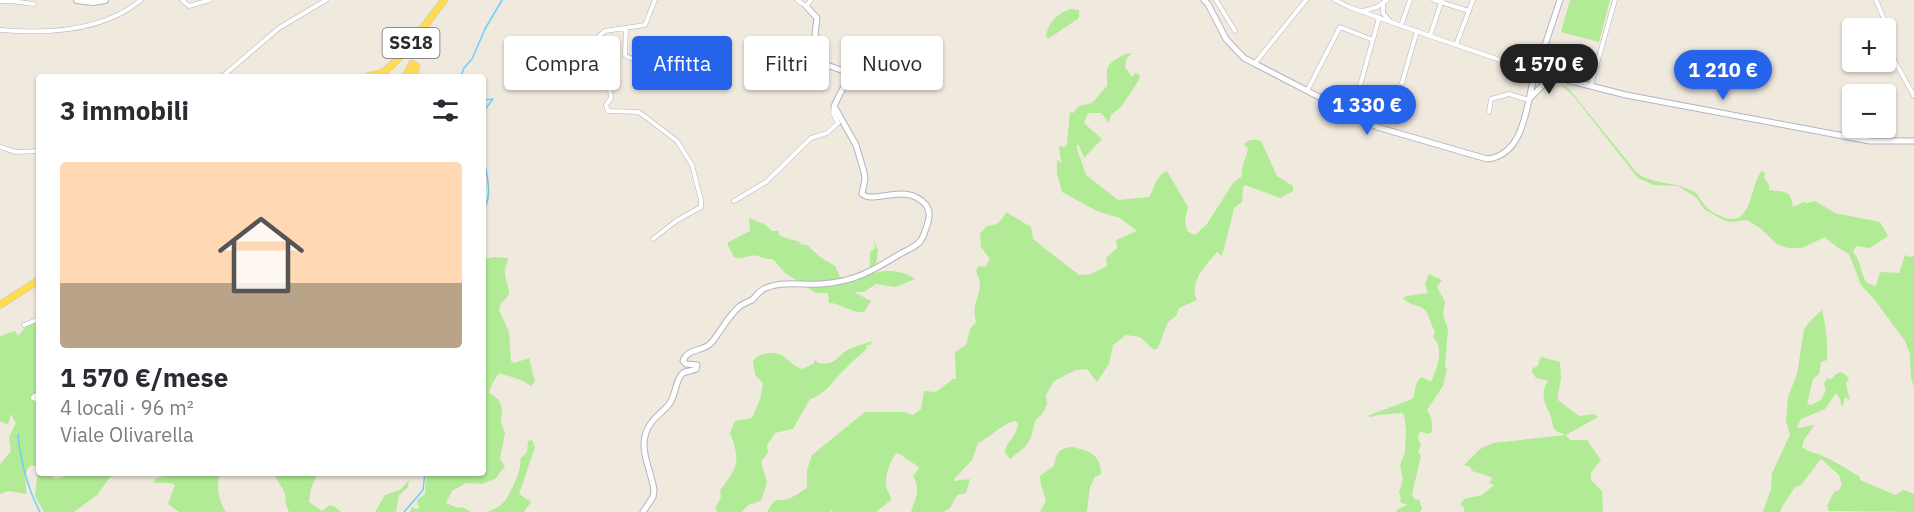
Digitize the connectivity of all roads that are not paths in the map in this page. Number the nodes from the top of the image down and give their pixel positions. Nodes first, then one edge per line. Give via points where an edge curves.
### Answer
1 (77, 0) edge
2 (105, 0) edge
3 (141, 0) edge
4 (182, 0) edge
5 (210, 0) edge
6 (326, 0) edge
7 (444, 0) edge
8 (655, 0) edge
9 (797, 0) edge
10 (811, 0) edge
11 (1204, 0) edge
12 (1216, 0) edge
13 (1305, 0) edge
14 (1335, 0) edge
15 (1387, 0) edge
16 (1410, 0) edge
17 (1434, 0) edge
18 (1473, 0) edge
19 (1560, 0) edge
20 (1615, 0) edge
21 (1876, 0) edge
22 (0, 1) edge
23 (12, 1) edge
24 (1442, 1) edge
25 (34, 4) dead end
26 (1383, 4) junction
27 (806, 6) junction
28 (1377, 7) junction
29 (1362, 11) junction
30 (1383, 12) junction
31 (1469, 12) junction
32 (1372, 15) junction
33 (1379, 18) junction
34 (1392, 22) junction
35 (1401, 26) junction
36 (626, 28) junction
37 (0, 30) edge
38 (1235, 31) dead end
39 (1417, 31) junction
40 (599, 36) edge
41 (1430, 36) junction
42 (1373, 40) junction
43 (1456, 45) junction
44 (1542, 56) junction
45 (632, 58) edge
46 (1255, 63) junction
47 (1536, 72) junction
48 (225, 74) edge
49 (374, 74) edge
50 (407, 74) edge
51 (414, 74) edge
52 (1550, 75) junction
53 (1533, 81) junction
54 (1402, 83) dead end
55 (1544, 84) junction
56 (1591, 85) junction
57 (610, 90) edge
58 (1308, 91) junction
59 (1914, 96) edge
60 (1529, 100) junction
61 (834, 106) junction
62 (1489, 112) dead end
63 (1352, 114) junction
64 (1914, 141) edge
65 (0, 147) edge
66 (36, 151) edge
67 (734, 201) dead end
68 (653, 239) dead end
69 (36, 282) edge
70 (0, 305) edge
71 (36, 320) edge
72 (24, 325) dead end
73 (643, 512) edge

1 - 2 main road
3 - 37 street via 113,18 54,32
4 - 5 street via 189,6
6 - 48 street via 279,28
7 - 49 main road, SS18 via 388,69
8 - 36 street via 645,25
9 - 27 street
10 - 27 street
11 - 46 street via 1227,39 1244,58
12 - 38 street
13 - 46 street
14 - 29 street
15 - 26 street
16 - 35 street
17 - 24 street
18 - 31 street
19 - 44 street
20 - 56 street
21 - 59 street via 1893,58
22 - 23 street
23 - 25 street
24 - 31 street
24 - 41 street
26 - 28 street
26 - 30 street
27 - 61 street via 817,18 815,34 824,64 844,71 848,78
28 - 29 street
28 - 32 street
29 - 32 street
30 - 32 street
30 - 34 street
31 - 43 street
32 - 33 street
33 - 34 street
33 - 42 street
34 - 35 street
35 - 39 street
36 - 40 street via 605,31
36 - 45 street via 625,55
39 - 41 street
39 - 54 street
41 - 43 street
42 - 58 street via 1340,27
42 - 63 street
43 - 47 street
44 - 47 street
44 - 52 street
46 - 58 street
47 - 52 street
47 - 53 street
50 - 51 main road, SS18 via 412,64 416,66
52 - 55 street
52 - 56 street
53 - 55 street
53 - 60 street
55 - 60 street
56 - 64 street via 1870,141
57 - 68 street via 608,111 638,112 651,119 677,141 696,178 701,207 676,220
58 - 63 street
60 - 62 street via 1509,94 1491,99
60 - 63 street via 1516,141 1506,152 1487,159 1377,128
61 - 67 street via 838,123 835,127 811,138 766,182
61 - 73 street via 856,145 865,179 862,194 906,194 918,198 929,214 924,237 915,248 855,279 765,288 740,306 711,343 686,355 683,361 697,365 696,369 678,379 674,396 650,424 646,435 644,453 654,490
65 - 66 street via 16,152
69 - 70 main road
71 - 72 street

